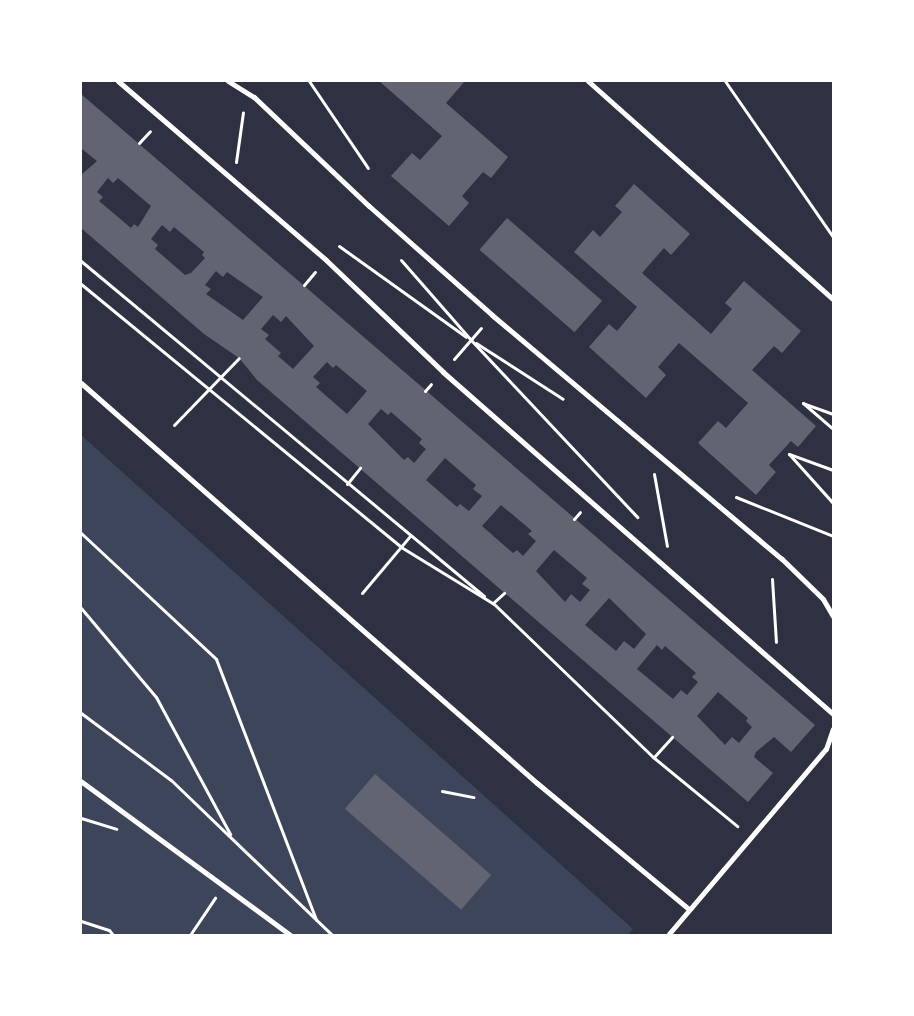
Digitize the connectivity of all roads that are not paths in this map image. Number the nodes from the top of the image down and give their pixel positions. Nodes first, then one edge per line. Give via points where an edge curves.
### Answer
1 (118, 81) edge
2 (228, 81) edge
3 (588, 81) edge
4 (833, 299) edge
5 (81, 383) edge
6 (833, 616) edge
7 (833, 714) edge
8 (833, 729) edge
9 (81, 781) edge
10 (690, 909) junction
11 (291, 935) edge
12 (668, 935) edge

1 - 7 street via 326,260 443,372
2 - 6 street via 254,97 368,206 492,316 782,559 823,599
3 - 4 street
5 - 10 street via 537,783
8 - 10 street via 826,749
9 - 11 street
10 - 12 street

